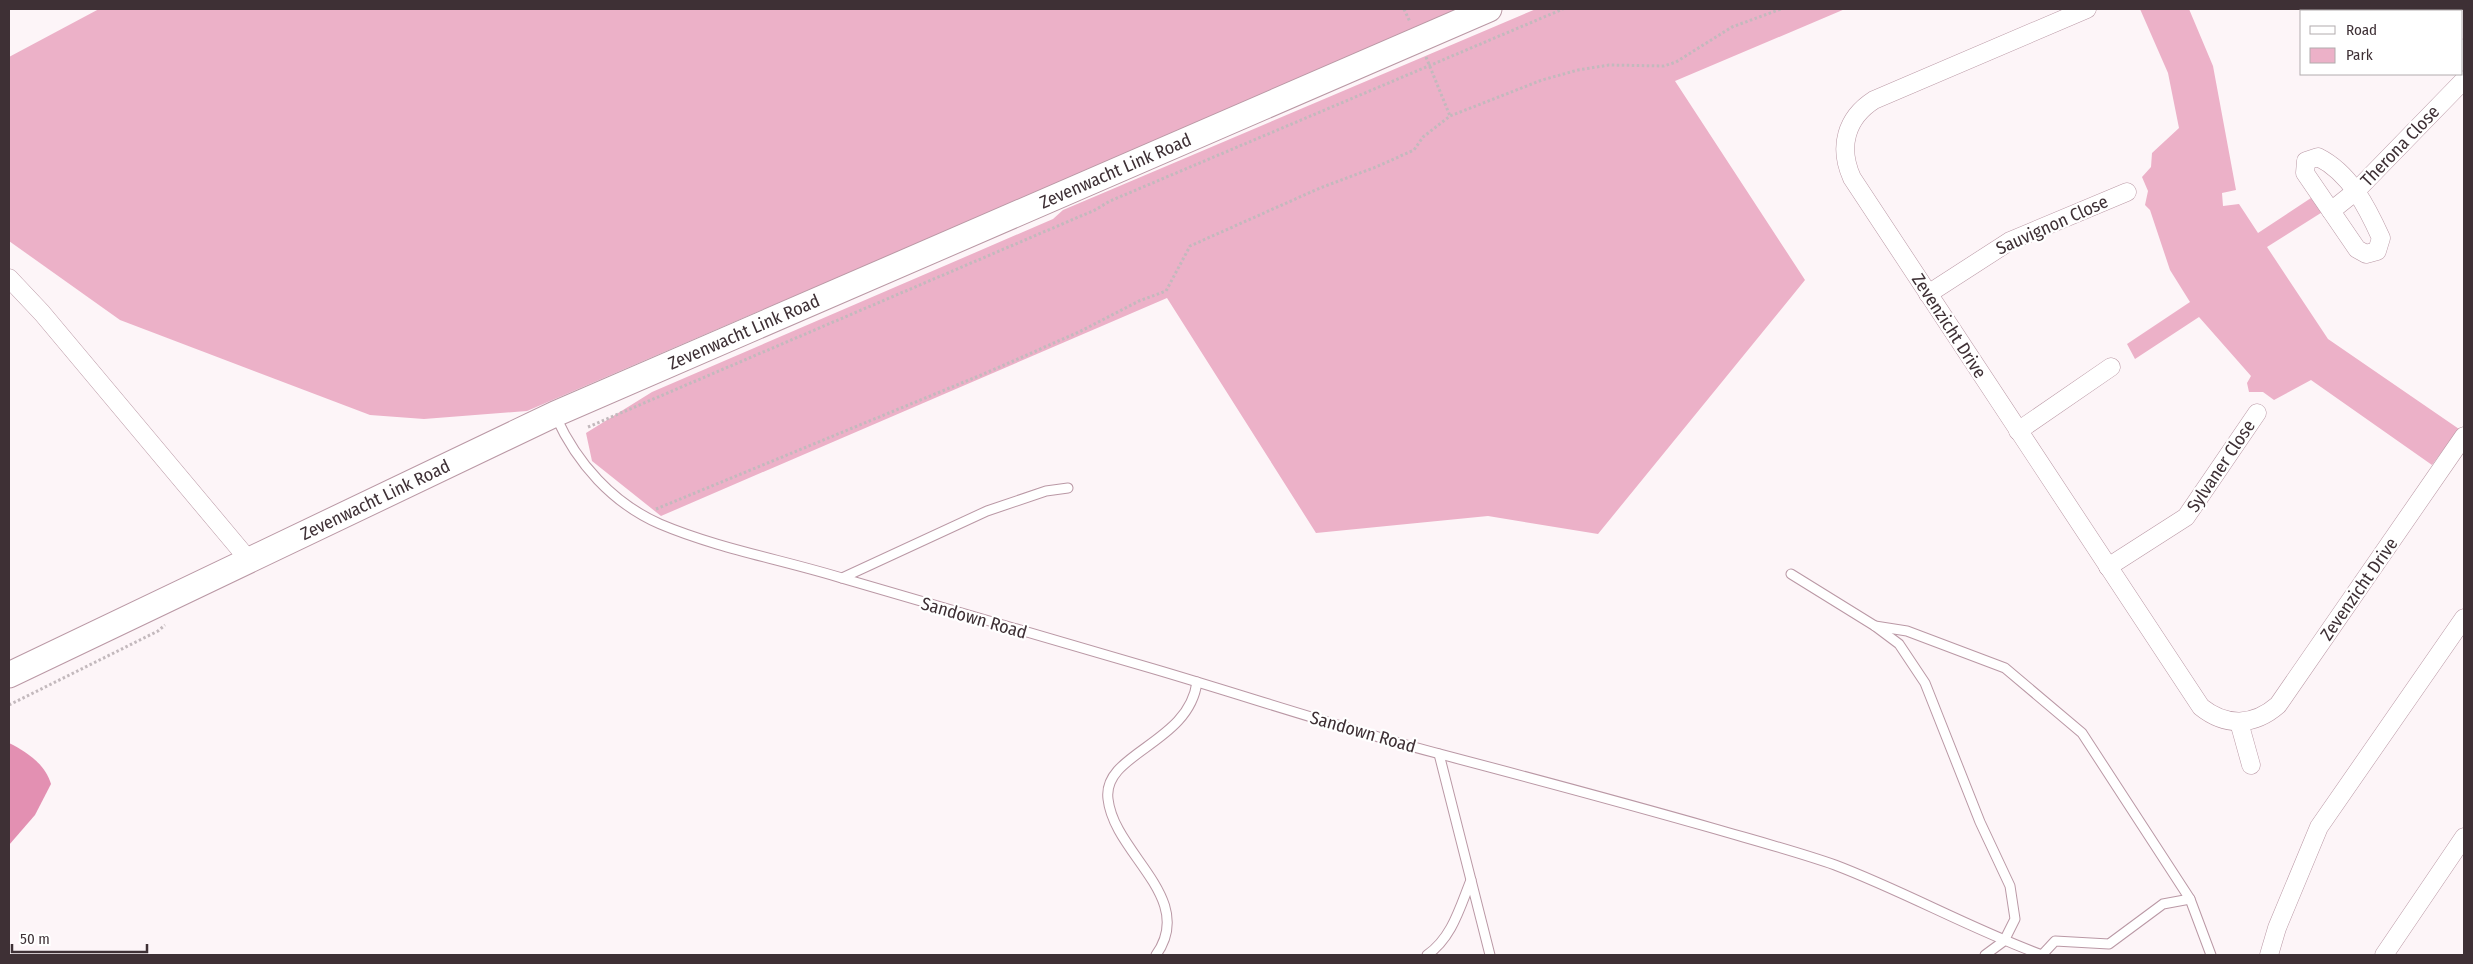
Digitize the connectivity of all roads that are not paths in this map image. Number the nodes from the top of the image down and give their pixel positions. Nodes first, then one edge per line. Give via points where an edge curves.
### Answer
1 (1489, 9) edge
2 (2087, 9) edge
3 (2464, 48) edge
4 (2464, 62) edge
5 (2464, 80) edge
6 (2356, 191) junction
7 (2127, 192) dead end
8 (2331, 211) junction
9 (9, 278) edge
10 (1928, 294) junction
11 (2111, 367) dead end
12 (2257, 413) dead end
13 (555, 414) junction
14 (2018, 431) junction
15 (2464, 436) edge
16 (1068, 488) dead end
17 (248, 559) junction
18 (2108, 567) junction
19 (1791, 574) dead end
20 (842, 578) junction
21 (2464, 618) edge
22 (1875, 626) junction
23 (9, 675) edge
24 (1197, 682) junction
25 (2239, 722) junction
26 (1439, 754) junction
27 (2251, 765) dead end
28 (2464, 837) edge
29 (1471, 880) junction
30 (2190, 899) junction
31 (2004, 941) junction
32 (1156, 955) edge
33 (1426, 955) edge
34 (1490, 955) edge
35 (1984, 955) edge
36 (2042, 955) edge
37 (2212, 955) edge
38 (2269, 955) edge
39 (2384, 955) edge

1 - 13 street, Zevenwacht Link Road
2 - 10 street, Zevenzicht Drive via 1874,100 1851,123 1844,144 1847,167
3 - 4 street
5 - 6 street, Therona Close
6 - 8 street, Therona Close
6 - 8 street, Therona Close via 2322,159 2310,158 2304,165 2305,174
6 - 8 street, Therona Close via 2366,204 2381,238 2377,251 2361,252
7 - 10 street, Sauvignon Close via 2010,241
9 - 17 street
10 - 14 street, Zevenzicht Drive
11 - 14 street
12 - 18 street, Sylvaner Close via 2186,517
13 - 17 street, Zevenwacht Link Road
13 - 20 lane, Sandown Road via 567,442 587,469 614,496 645,516 659,524 760,556
14 - 18 street, Zevenzicht Drive
15 - 25 street, Zevenzicht Drive via 2278,705 2260,718
16 - 20 lane via 1046,491 987,511
17 - 23 street, Zevenwacht Link Road
18 - 25 street, Zevenzicht Drive via 2197,703 2218,718
19 - 22 lane
20 - 24 lane, Sandown Road
21 - 38 street via 2319,827
22 - 30 lane via 1906,631 2005,668 2082,733
22 - 31 lane via 1899,644 1925,684 1980,822 2010,886 2014,919
24 - 26 lane, Sandown Road
24 - 32 lane via 1195,696 1180,721 1116,769 1108,782 1108,800 1113,816 1162,898 1168,915 1168,930
25 - 27 street
26 - 29 lane
26 - 31 lane, Sandown Road via 1617,801 1833,865 1907,895
28 - 39 street
29 - 33 lane via 1439,947
29 - 34 lane
30 - 36 lane via 2163,904 2109,944 2055,940
30 - 37 lane
31 - 35 lane
31 - 36 lane, Sandown Road

